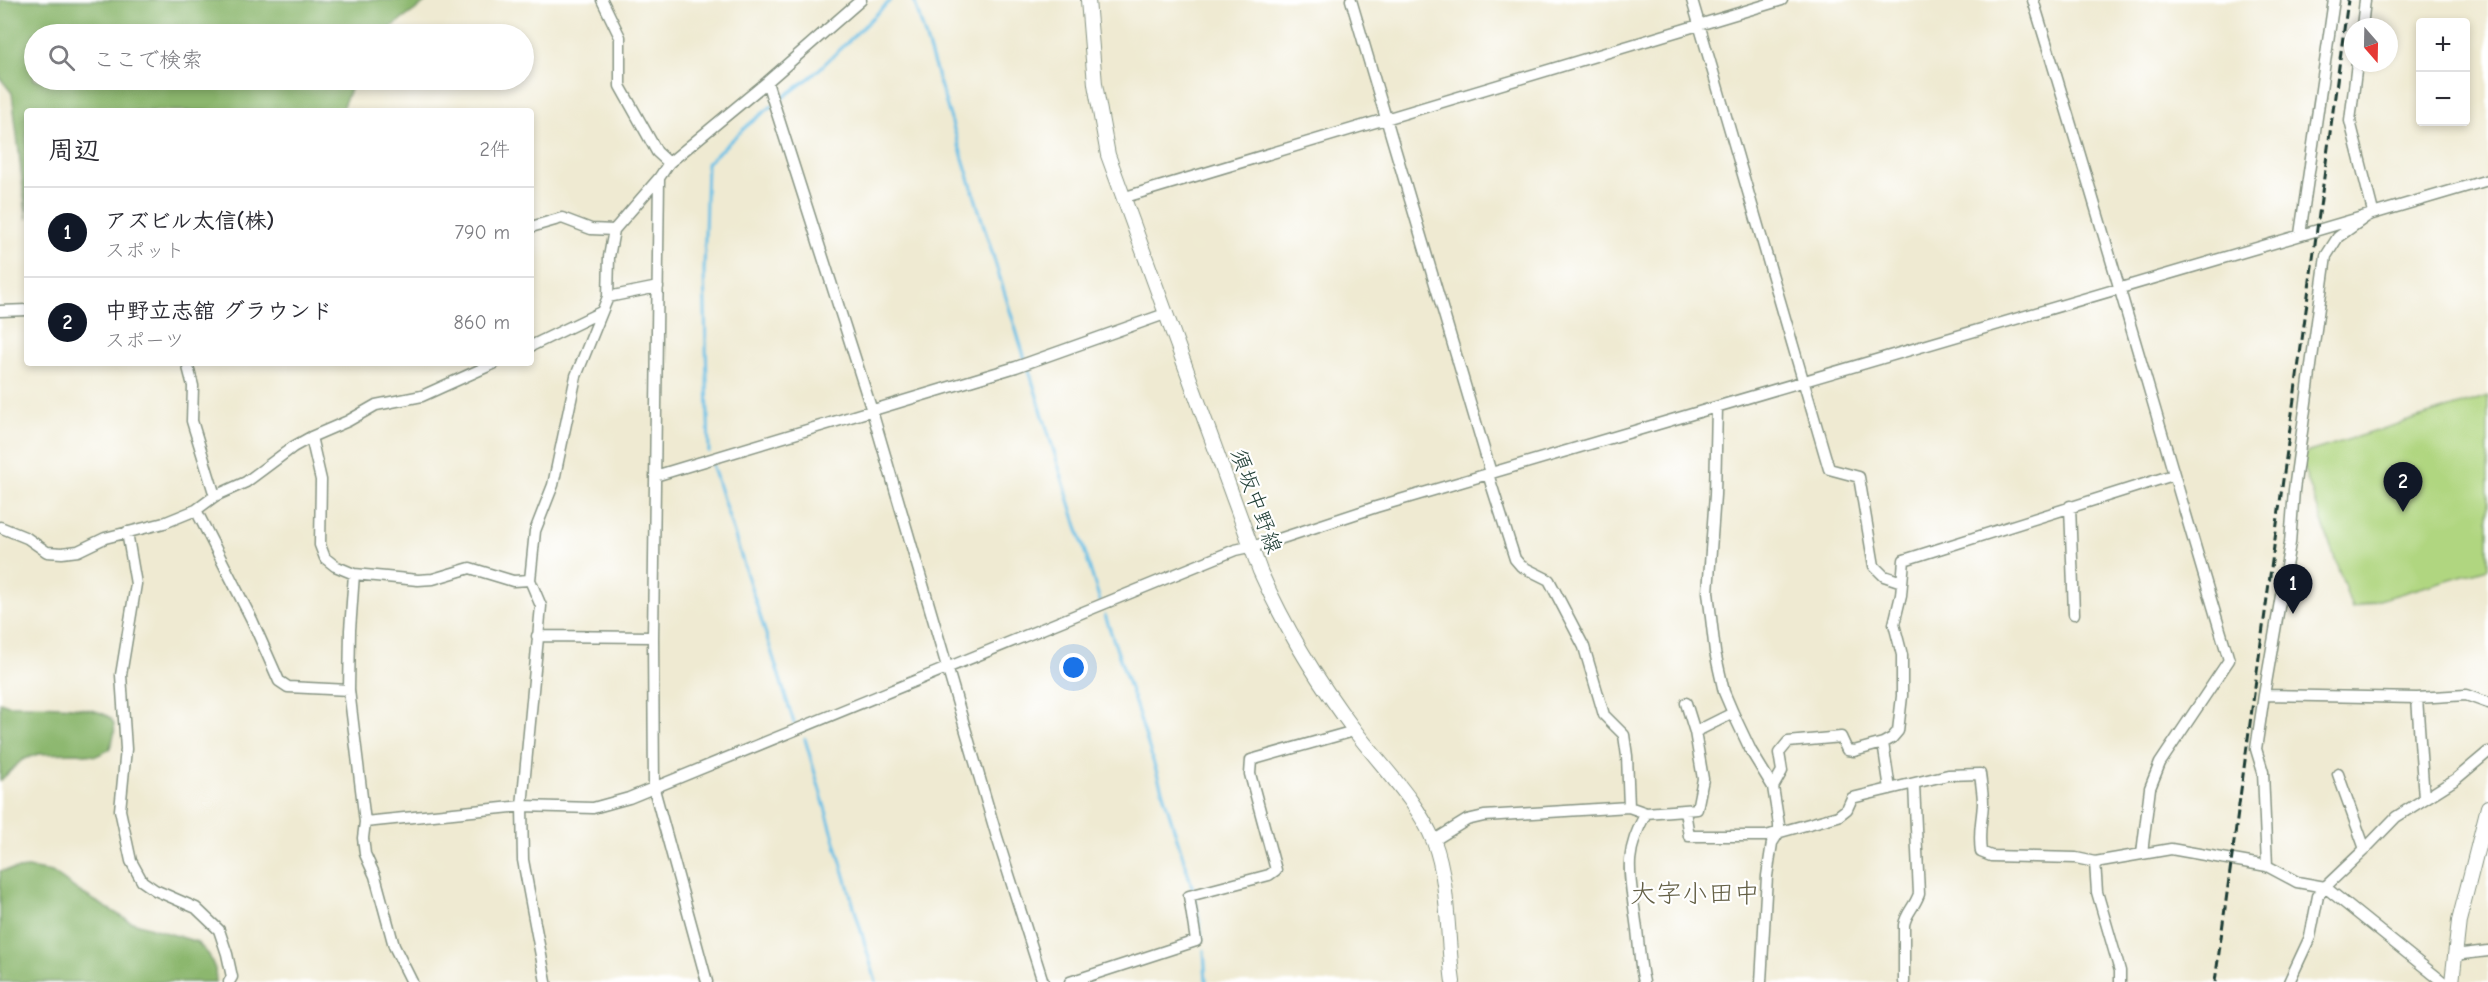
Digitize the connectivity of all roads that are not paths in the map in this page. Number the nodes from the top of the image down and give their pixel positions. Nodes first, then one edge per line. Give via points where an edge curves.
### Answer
1 (602, 0) edge
2 (861, 0) edge
3 (1088, 0) edge
4 (1351, 0) edge
5 (1692, 0) edge
6 (1782, 0) edge
7 (2034, 0) edge
8 (2334, 0) edge
9 (2365, 0) edge
10 (2363, 18) edge
11 (1699, 25) junction
12 (2356, 72) edge
13 (767, 82) junction
14 (1385, 118) junction
15 (669, 163) junction
16 (659, 178) junction
17 (2488, 180) edge
18 (1122, 198) junction
19 (2373, 212) junction
20 (534, 226) edge
21 (614, 230) junction
22 (2300, 234) junction
23 (658, 286) junction
24 (2121, 289) junction
25 (608, 297) junction
26 (24, 310) edge
27 (0, 311) edge
28 (601, 312) junction
29 (1165, 314) junction
30 (534, 345) edge
31 (188, 366) edge
32 (488, 366) edge
33 (1803, 382) junction
34 (1717, 407) junction
35 (872, 411) junction
36 (311, 437) junction
37 (1489, 474) junction
38 (2173, 475) junction
39 (655, 476) junction
40 (215, 496) junction
41 (2070, 506) junction
42 (196, 510) junction
43 (0, 527) edge
44 (127, 532) junction
45 (1251, 546) junction
46 (354, 574) junction
47 (530, 580) junction
48 (1902, 582) junction
49 (2074, 614) dead end
50 (537, 636) junction
51 (653, 637) junction
52 (947, 666) junction
53 (350, 690) junction
54 (2264, 695) junction
55 (2417, 698) junction
56 (1686, 703) dead end
57 (2488, 703) edge
58 (1733, 713) junction
59 (1354, 731) junction
60 (1695, 732) junction
61 (1883, 743) junction
62 (2488, 752) edge
63 (2338, 774) dead end
64 (1914, 784) junction
65 (1773, 787) junction
66 (654, 789) junction
67 (1890, 789) junction
68 (2424, 798) junction
69 (522, 806) junction
70 (1629, 807) junction
71 (2488, 807) edge
72 (1685, 812) junction
73 (1646, 813) junction
74 (365, 822) junction
75 (1779, 832) junction
76 (1433, 841) junction
77 (2366, 849) junction
78 (2142, 853) junction
79 (2095, 862) junction
80 (2267, 866) junction
81 (2325, 886) junction
82 (2488, 951) edge
83 (2454, 955) junction
84 (230, 982) edge
85 (412, 982) edge
86 (546, 982) edge
87 (707, 982) edge
88 (1043, 982) edge
89 (1070, 982) edge
90 (1453, 982) edge
91 (1644, 982) edge
92 (1761, 982) edge
93 (1904, 982) edge
94 (2120, 982) edge
95 (2289, 982) edge
96 (2442, 982) edge
97 (2452, 982) edge

1 - 15 street via 620,37 620,86 657,152
2 - 13 street
3 - 18 main road, 須坂中野線 via 1102,133
4 - 14 street
5 - 11 street
6 - 11 street
7 - 24 street
8 - 22 street
9 - 10 street
11 - 14 street
11 - 33 street
12 - 19 street via 2350,121
13 - 15 street
13 - 35 street
14 - 18 street
14 - 37 street
15 - 16 street
16 - 21 street
16 - 23 street
17 - 19 street
18 - 29 main road, 須坂中野線
19 - 22 street
19 - 54 street via 2338,237 2326,256 2290,543
20 - 21 street via 562,218 591,229
21 - 25 street
22 - 24 street
23 - 25 street
23 - 39 street
24 - 33 street
24 - 38 street
25 - 28 street
26 - 27 street
28 - 30 street
28 - 47 street via 576,376 553,485 535,531
29 - 35 street via 1016,367
29 - 45 main road, 須坂中野線
31 - 40 street via 194,386 192,421
32 - 36 street via 422,396 376,405
33 - 34 street
33 - 48 street via 1829,469 1859,477 1874,566 1884,576
34 - 37 street
34 - 58 street via 1716,495 1708,592 1714,652
35 - 39 street
35 - 52 street
36 - 40 street via 246,482
36 - 46 street via 321,480 320,545 325,558
37 - 45 street
37 - 70 street via 1515,559 1549,580 1584,647 1604,715 1624,735
38 - 41 street
38 - 78 street via 2229,660 2160,763 2150,788
39 - 51 street
40 - 42 street
41 - 48 street via 1904,560
41 - 49 street
42 - 44 street
42 - 53 street via 279,681 288,687
43 - 44 street via 47,552 62,553 78,551
44 - 84 street via 136,584 121,675 126,749 120,810 131,861 142,881 196,908 219,930
45 - 52 street
45 - 59 main road, 須坂中野線 via 1289,630
46 - 47 street via 418,580 470,568 513,581
46 - 53 street
47 - 50 street via 541,606
48 - 61 street via 1894,624 1902,655 1898,730
50 - 51 street
50 - 69 street
51 - 66 street
52 - 66 street
52 - 88 street
53 - 74 street
54 - 55 street
54 - 80 street via 2256,749 2263,772
55 - 57 street via 2466,695
55 - 68 street
56 - 60 street
58 - 60 street
58 - 65 street
59 - 76 main road, 須坂中野線 via 1415,808
59 - 89 street via 1251,760 1250,774 1276,870 1189,896 1196,941
60 - 72 street via 1703,779 1697,809
61 - 65 street via 1854,751 1847,750 1841,737 1788,742 1779,753 1782,771
61 - 67 street
62 - 68 street via 2456,779
63 - 77 street
64 - 67 street
64 - 79 street via 1964,772 1980,774 1981,852 1991,856
64 - 93 street via 1919,894 1914,908 1905,916
65 - 75 street
66 - 69 street via 593,808
66 - 87 street
67 - 75 street via 1852,798 1838,816
68 - 77 street via 2396,817
69 - 74 street
69 - 86 street via 523,860
70 - 73 street
70 - 76 street via 1484,816 1467,820
71 - 83 main road
72 - 73 street
72 - 75 street via 1689,836 1766,836
73 - 91 street via 1634,836 1629,863
74 - 85 street via 365,854 394,946
75 - 92 street via 1772,843 1767,876
76 - 90 main road, 須坂中野線 via 1441,868
77 - 81 street
78 - 79 street
78 - 80 street via 2171,849
79 - 94 street via 2097,892
80 - 81 street via 2297,882
81 - 95 street via 2318,896 2310,937
81 - 96 street
82 - 83 street
83 - 97 main road

